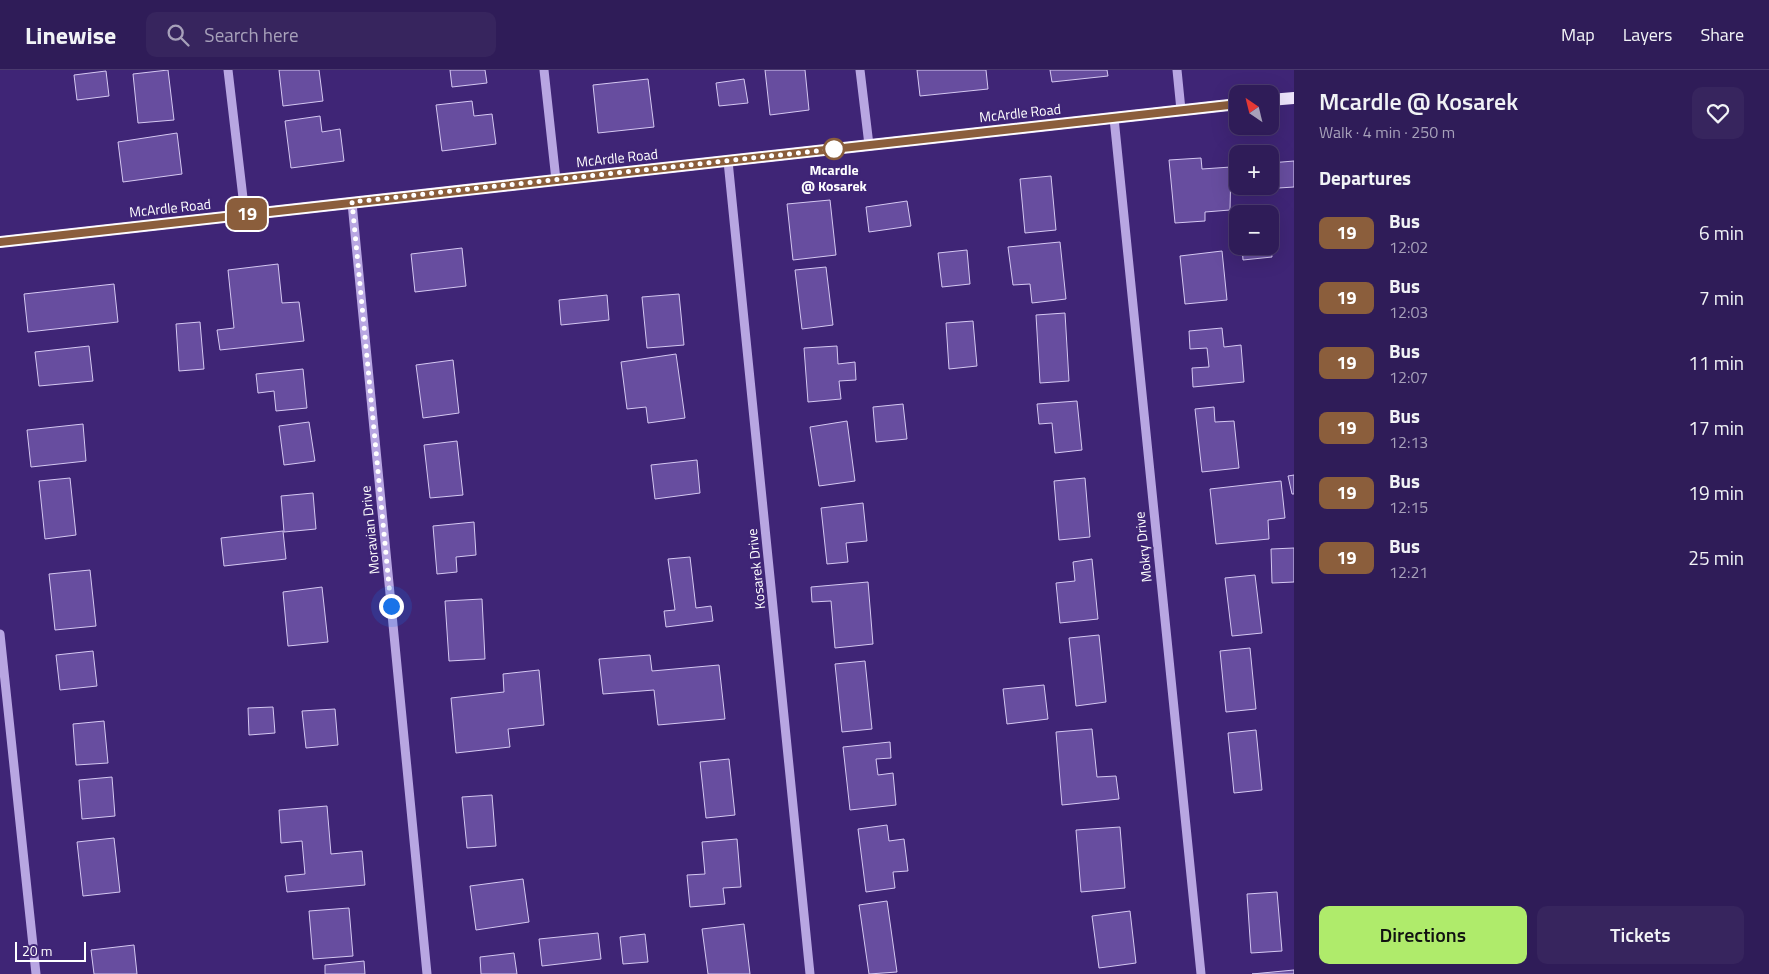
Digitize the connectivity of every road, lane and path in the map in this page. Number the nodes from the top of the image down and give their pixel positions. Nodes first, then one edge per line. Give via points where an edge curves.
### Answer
1 (228, 70) edge
2 (544, 70) edge
3 (860, 70) edge
4 (1177, 70) edge
5 (1294, 98) edge
6 (1279, 99) edge
7 (1229, 105) edge
8 (1181, 110) junction
9 (1114, 118) junction
10 (869, 145) junction
11 (728, 161) junction
12 (556, 180) junction
13 (352, 202) junction
14 (245, 215) junction
15 (0, 242) edge
16 (0, 634) edge
17 (36, 974) edge
18 (427, 974) edge
19 (810, 974) edge
20 (1201, 974) edge

1 - 14 street
2 - 12 street
3 - 10 street
4 - 8 street
5 - 6 main road
7 - 8 main road, McArdle Road
8 - 9 main road, McArdle Road
9 - 10 main road, McArdle Road
9 - 20 street, Mokry Drive
10 - 11 main road, McArdle Road
11 - 12 main road, McArdle Road
11 - 19 street, Kosarek Drive
12 - 13 main road, McArdle Road
13 - 14 main road, McArdle Road
13 - 18 street, Moravian Drive
14 - 15 main road, McArdle Road
16 - 17 street

